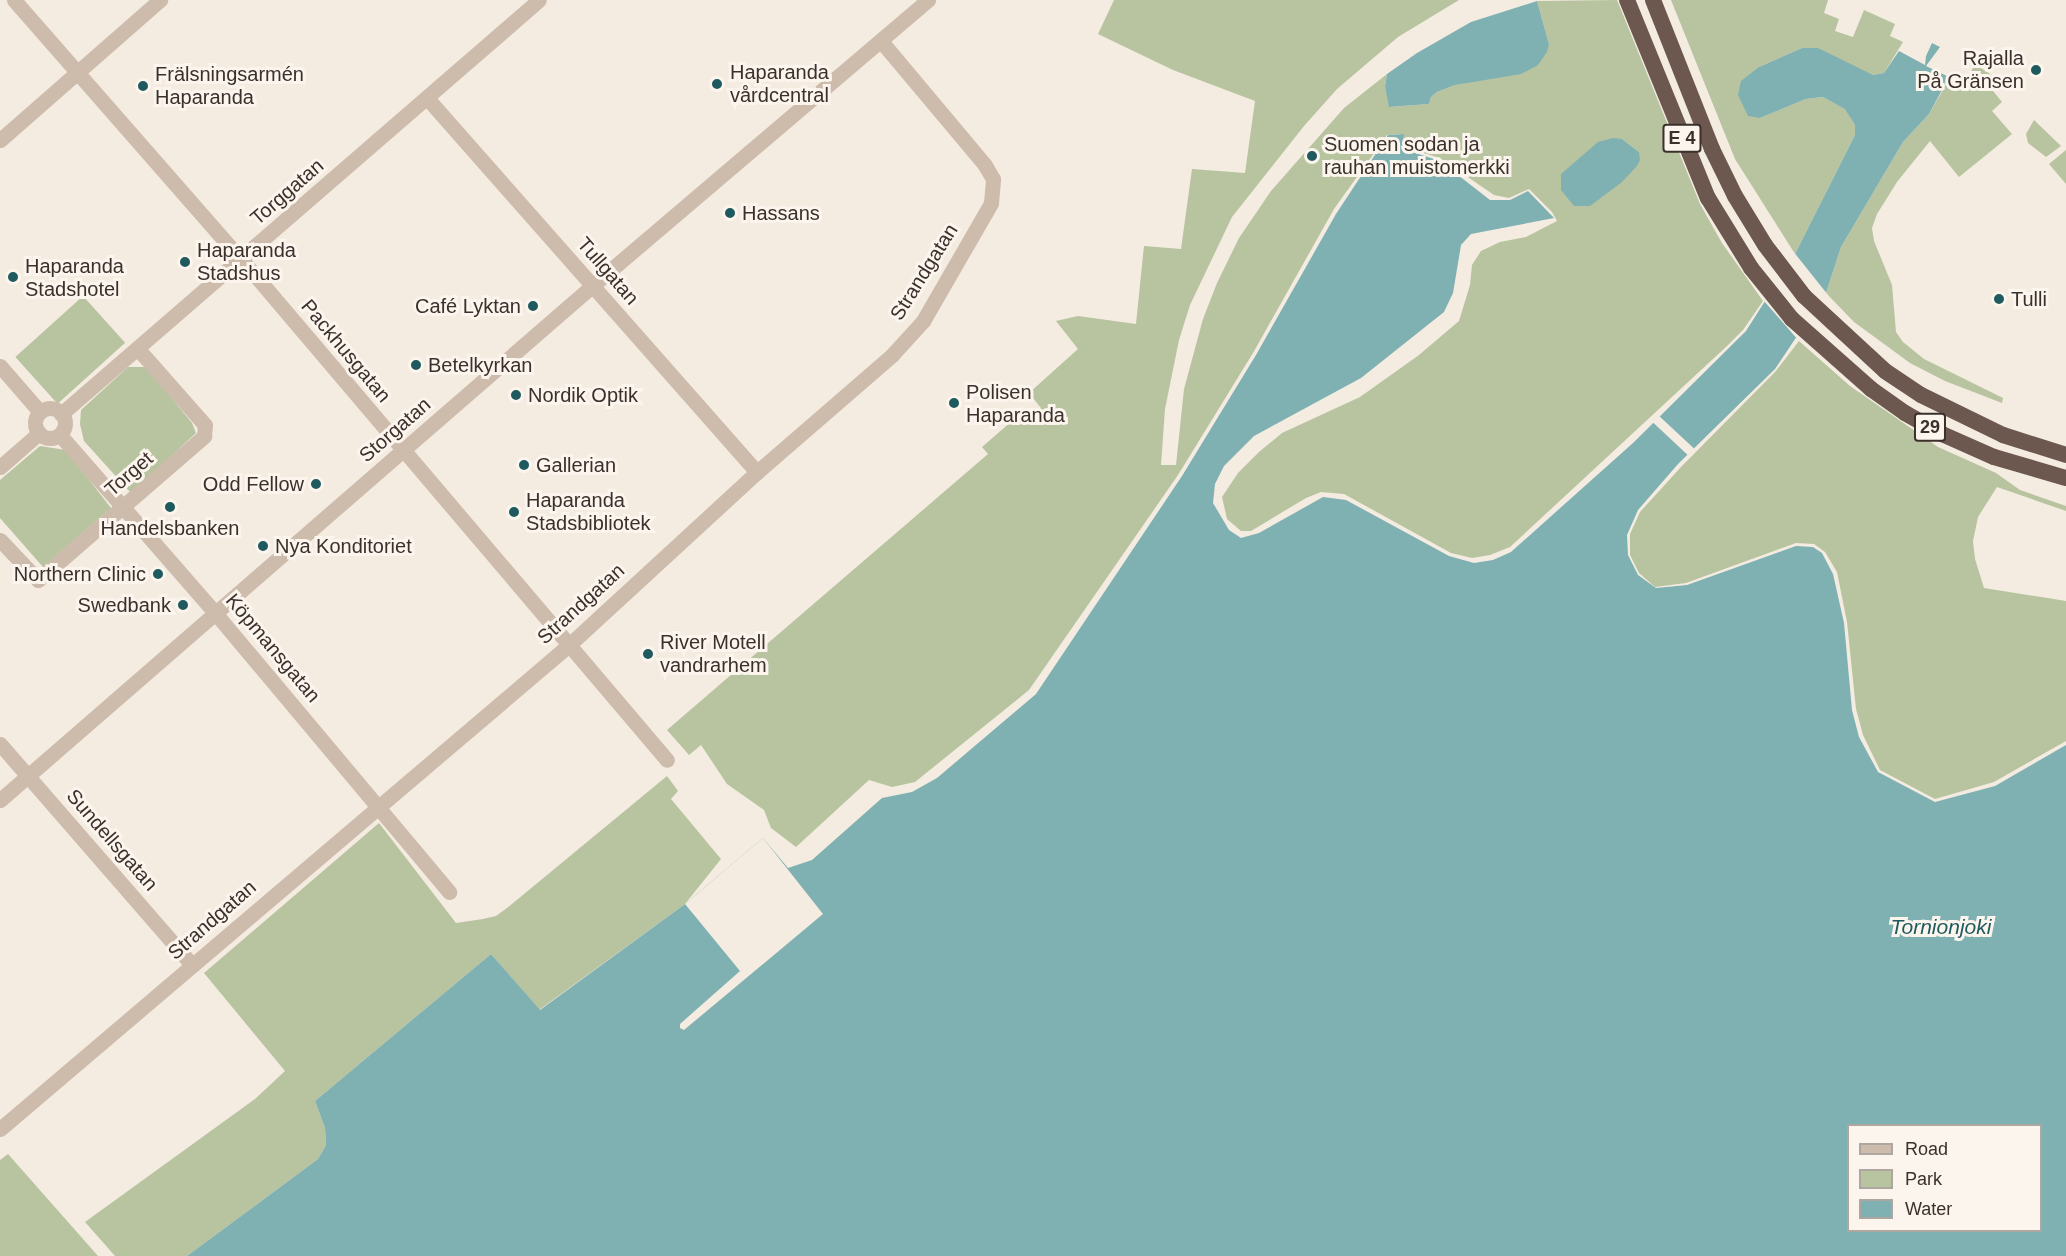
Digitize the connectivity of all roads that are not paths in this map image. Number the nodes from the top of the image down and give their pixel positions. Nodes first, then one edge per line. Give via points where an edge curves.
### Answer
1 (14, 0) edge
2 (160, 0) edge
3 (928, 0) edge
4 (1627, 0) edge
5 (1653, 0) edge
6 (540, 1) edge
7 (881, 41) junction
8 (77, 73) junction
9 (427, 98) junction
10 (0, 140) edge
11 (242, 260) junction
12 (593, 285) junction
13 (1845, 336) joint
14 (138, 349) junction
15 (1833, 358) joint
16 (0, 366) edge
17 (40, 412) junction
18 (61, 414) junction
19 (39, 433) junction
20 (60, 435) junction
21 (402, 451) junction
22 (2066, 455) edge
23 (0, 467) edge
24 (757, 471) junction
25 (2066, 478) edge
26 (123, 507) junction
27 (0, 540) edge
28 (216, 614) junction
29 (570, 644) junction
30 (0, 744) edge
31 (667, 760) dead end
32 (28, 775) junction
33 (0, 800) edge
34 (378, 806) junction
35 (449, 892) dead end
36 (192, 965) junction
37 (0, 1129) edge

1 - 8 street, Packhusgatan
2 - 8 street
3 - 7 street, Storgatan
4 - 15 highway, E 4 via 1720,221 1792,319
5 - 13 highway, E 4 via 1724,175 1765,245 1804,296
6 - 9 street, Torggatan
7 - 12 street, Storgatan
7 - 24 street, Strandgatan via 985,165 993,179 993,196 922,321 892,355
8 - 10 street
8 - 11 street, Packhusgatan
9 - 11 street, Torggatan
9 - 12 street, Tullgatan
11 - 14 street, Torggatan
11 - 21 street, Packhusgatan
12 - 21 street, Storgatan
12 - 24 street, Tullgatan
13 - 22 highway, 29 via 1885,371 1956,414 2003,435
14 - 18 street, Torggatan
14 - 26 street, Torget via 205,425 204,436
15 - 25 highway, 29 via 1871,389 1942,434 1994,457
16 - 17 street
17 - 18 street via 49,409
17 - 19 street via 35,424
18 - 20 street via 65,423
19 - 20 street via 50,438
19 - 23 street
20 - 26 street, Köpmansgatan
21 - 28 street, Storgatan
21 - 29 street, Packhusgatan
24 - 29 street, Strandgatan
26 - 27 street, Torget via 38,580
26 - 28 street, Köpmansgatan
28 - 32 street, Storgatan
28 - 34 street, Köpmansgatan
29 - 31 street, Packhusgatan
29 - 34 street, Strandgatan
30 - 32 street, Sundellsgatan
32 - 33 street, Storgatan
32 - 36 street, Sundellsgatan
34 - 35 street, Köpmansgatan
34 - 36 street, Strandgatan
36 - 37 street, Strandgatan

